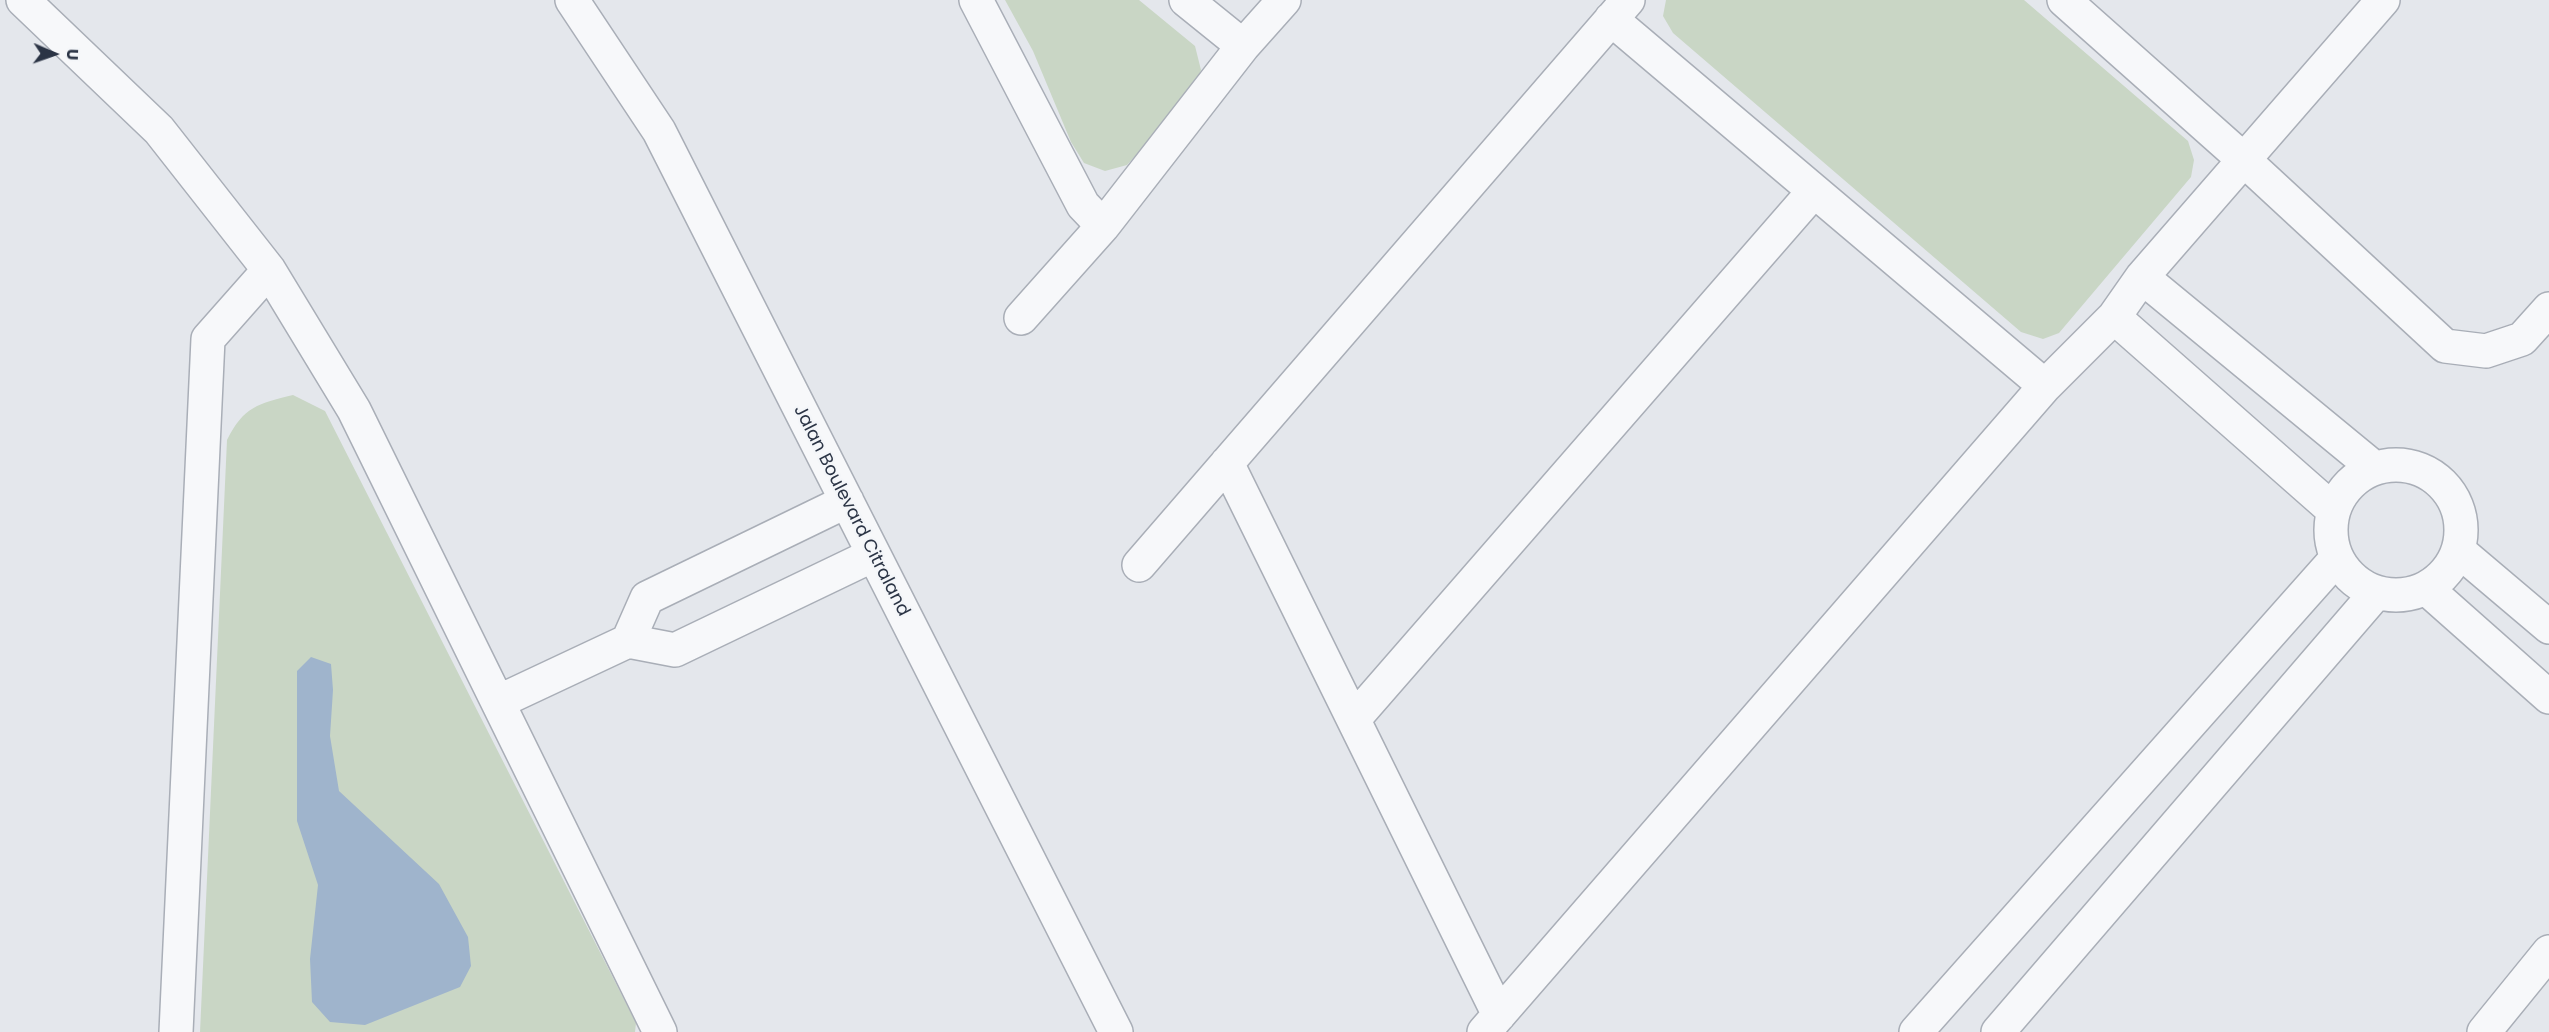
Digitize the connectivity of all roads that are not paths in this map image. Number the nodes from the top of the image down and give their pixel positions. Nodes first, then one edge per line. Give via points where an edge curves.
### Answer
1 (23, 0) edge
2 (572, 0) edge
3 (976, 0) edge
4 (1186, 0) edge
5 (1284, 0) edge
6 (2064, 0) edge
7 (2383, 0) edge
8 (1619, 10) edge
9 (1243, 45) junction
10 (2244, 160) junction
11 (1814, 191) junction
12 (1103, 226) junction
13 (269, 270) junction
14 (2142, 278) junction
15 (2549, 309) edge
16 (2114, 317) junction
17 (1021, 318) dead end
18 (2044, 386) junction
19 (1227, 463) junction
20 (2373, 467) junction
21 (847, 501) junction
22 (2332, 508) junction
23 (2458, 550) junction
24 (873, 555) junction
25 (2336, 559) junction
26 (1138, 565) dead end
27 (2426, 588) junction
28 (2376, 593) junction
29 (2549, 627) edge
30 (628, 641) junction
31 (2549, 697) edge
32 (498, 702) junction
33 (1354, 720) junction
34 (2549, 952) edge
35 (1492, 1023) edge
36 (176, 1032) edge
37 (660, 1032) edge
38 (1116, 1032) edge
39 (1916, 1032) edge
40 (1998, 1032) edge
41 (2484, 1032) edge

1 - 13 street via 159,130
2 - 21 street, Jalan Boulevard Citraland via 659,131
3 - 12 street via 1083,205
4 - 9 street
5 - 9 street
6 - 10 street
7 - 10 street
8 - 11 street
8 - 19 street
9 - 12 street
10 - 14 street
10 - 15 street via 2445,346 2486,351 2522,339
11 - 18 street
11 - 33 street
12 - 17 street
13 - 32 street via 354,410
13 - 36 street via 208,339
14 - 16 street
14 - 20 street
16 - 18 street
16 - 22 street
18 - 35 street
19 - 26 street
19 - 33 street
20 - 22 street via 2348,483
20 - 23 street via 2409,464 2441,482 2459,514
21 - 24 street, Jalan Boulevard Citraland
21 - 30 street via 647,598
22 - 25 street
23 - 27 street via 2445,572
23 - 29 street
24 - 30 street via 675,651
24 - 38 street, Jalan Boulevard Citraland
25 - 28 street via 2352,580
25 - 39 street
27 - 28 street via 2402,596
27 - 31 street
28 - 40 street
30 - 32 street
32 - 37 street
33 - 35 street
34 - 41 street

